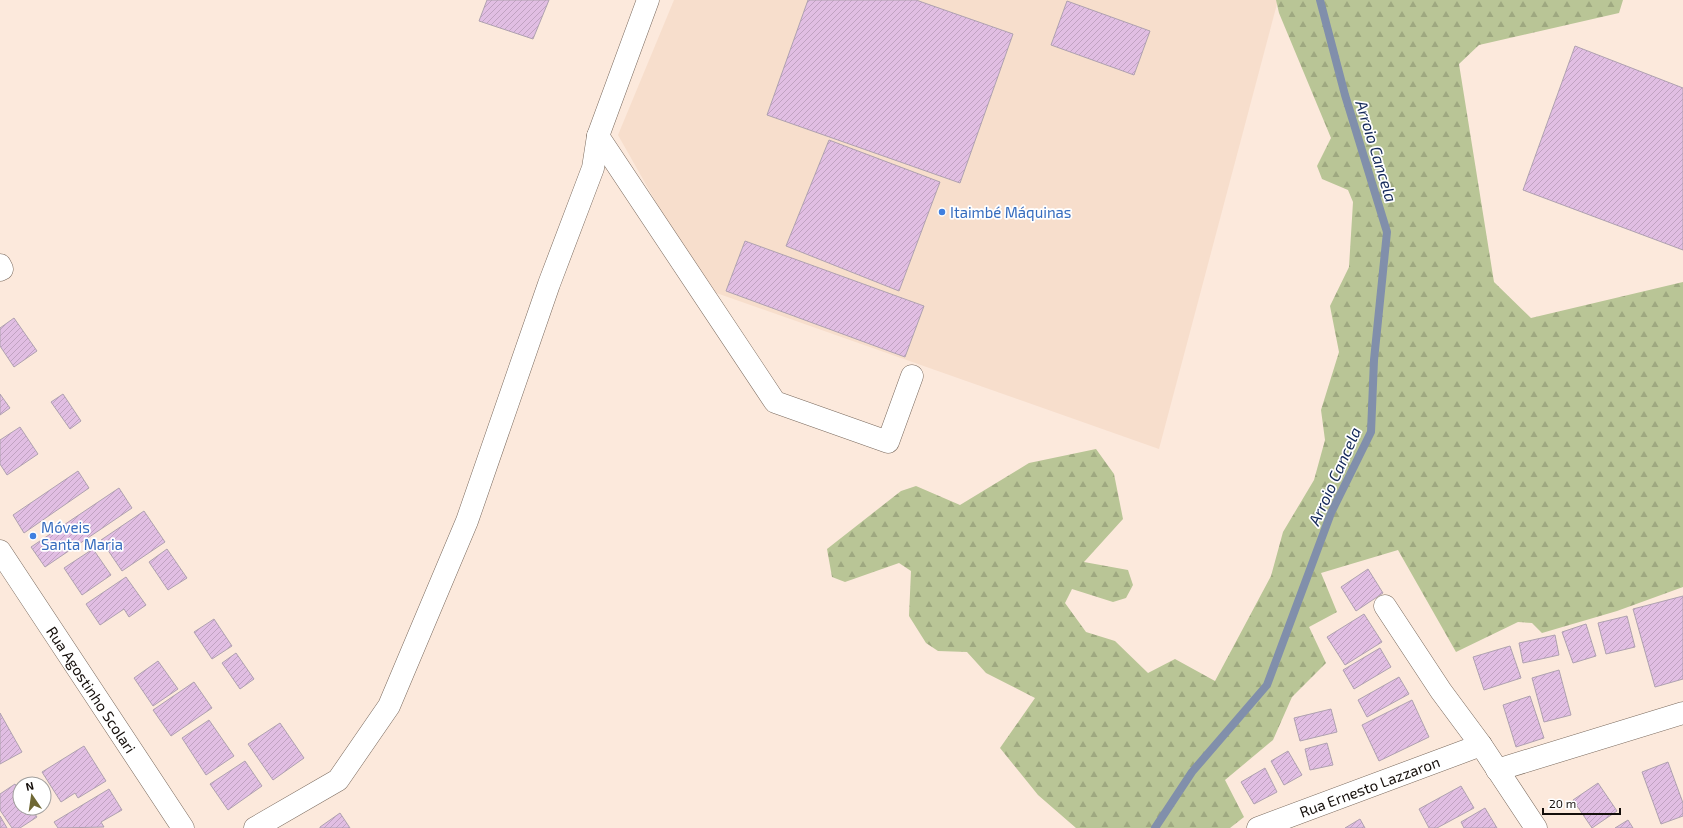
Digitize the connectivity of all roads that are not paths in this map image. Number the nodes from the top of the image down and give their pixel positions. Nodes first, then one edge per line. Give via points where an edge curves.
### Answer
1 (648, 0) edge
2 (598, 136) junction
3 (0, 266) edge
4 (0, 270) edge
5 (912, 376) dead end
6 (0, 551) edge
7 (1385, 606) dead end
8 (1683, 713) edge
9 (1481, 745) junction
10 (1497, 770) junction
11 (183, 828) edge
12 (255, 828) edge
13 (1258, 828) edge
14 (1536, 828) edge

1 - 2 street
2 - 5 street via 775,402 888,442
2 - 12 street via 592,168 467,520 388,706 338,780
3 - 4 street
6 - 11 street, Rua Agostinho Scolari
7 - 9 street via 1441,691
8 - 10 street
9 - 10 street
9 - 13 street, Rua Ernesto Lazzaron
10 - 14 street

